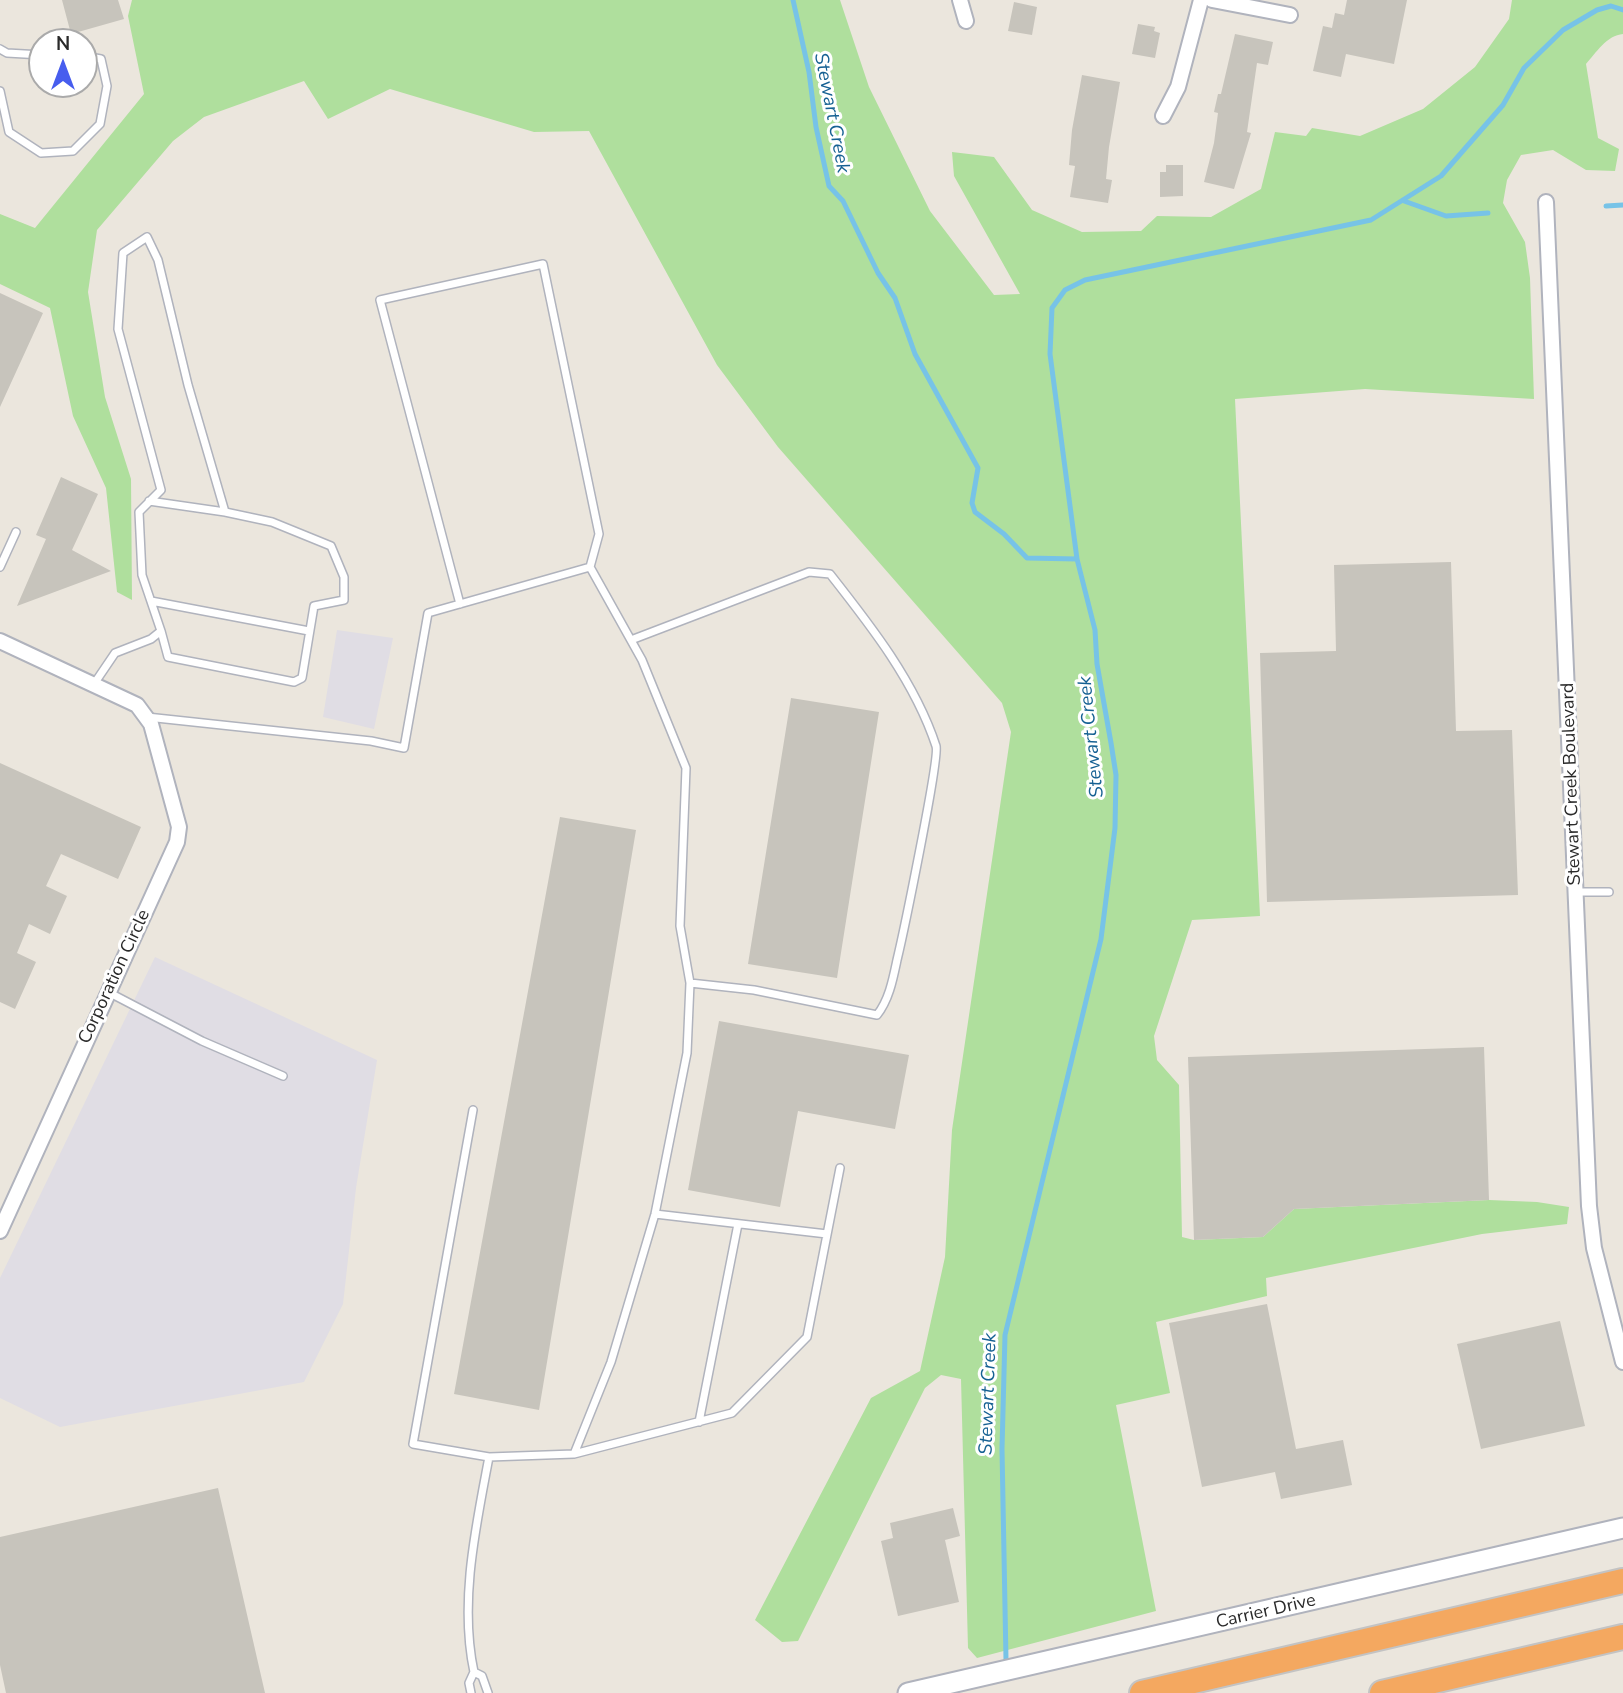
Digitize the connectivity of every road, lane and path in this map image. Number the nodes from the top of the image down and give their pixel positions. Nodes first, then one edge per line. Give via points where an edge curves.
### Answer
1 (960, 0) edge
2 (1201, 0) edge
3 (1212, 0) edge
4 (1290, 15) dead end
5 (966, 21) dead end
6 (0, 49) edge
7 (28, 54) edge
8 (98, 59) edge
9 (0, 91) edge
10 (1163, 116) dead end
11 (1546, 202) dead end
12 (149, 501) junction
13 (225, 512) junction
14 (16, 532) dead end
15 (0, 567) edge
16 (590, 567) junction
17 (151, 601) junction
18 (460, 604) junction
19 (161, 631) junction
20 (309, 631) junction
21 (631, 640) junction
22 (0, 641) edge
23 (94, 684) junction
24 (147, 717) junction
25 (1577, 892) junction
26 (1609, 892) dead end
27 (691, 983) junction
28 (107, 991) junction
29 (282, 1076) dead end
30 (473, 1110) dead end
31 (840, 1168) dead end
32 (655, 1214) junction
33 (738, 1224) junction
34 (0, 1231) edge
35 (827, 1234) junction
36 (1623, 1362) edge
37 (699, 1422) junction
38 (574, 1454) junction
39 (489, 1457) junction
40 (1623, 1528) edge
41 (1623, 1581) edge
42 (1623, 1637) edge
43 (474, 1672) junction
44 (471, 1693) edge
45 (488, 1693) edge
46 (908, 1693) edge
47 (1142, 1693) edge
48 (1382, 1693) edge

1 - 5 street
2 - 10 street via 1178,87
3 - 4 street
6 - 7 lane
8 - 9 lane via 107,86 100,124 73,151 41,153 9,132
11 - 25 street, Stewart Creek Boulevard
12 - 13 lane
12 - 13 lane via 161,490 118,328 123,253 147,237 158,260
12 - 17 lane via 139,512 142,575
13 - 20 lane via 272,522 331,546 344,577 344,600 314,606
14 - 15 lane
16 - 18 lane
16 - 18 lane via 599,534 543,264 380,300
16 - 21 lane
17 - 19 lane
17 - 20 lane
18 - 24 lane via 428,613 404,748
19 - 20 lane via 168,657 294,682 302,678
19 - 23 lane via 116,653
21 - 27 lane via 686,768 680,926
21 - 27 lane via 809,572 830,574 878,634 938,748 897,960 885,1005 877,1015 754,990
22 - 23 street
23 - 24 street via 137,705
24 - 28 street, Corporation Circle via 179,827 177,842
25 - 26 lane
25 - 36 street, Stewart Creek Boulevard via 1589,1206 1594,1248
27 - 32 lane via 687,1053
28 - 29 lane
28 - 34 street, Corporation Circle
30 - 39 lane via 413,1444
31 - 35 lane
32 - 33 lane
32 - 38 lane via 611,1362
33 - 35 lane
33 - 37 lane
35 - 37 lane via 807,1336 732,1413
37 - 38 lane
38 - 39 lane
39 - 43 lane via 472,1563 467,1640
40 - 46 street, Carrier Drive
41 - 47 highway
42 - 48 highway
43 - 44 lane
43 - 45 lane via 481,1676

